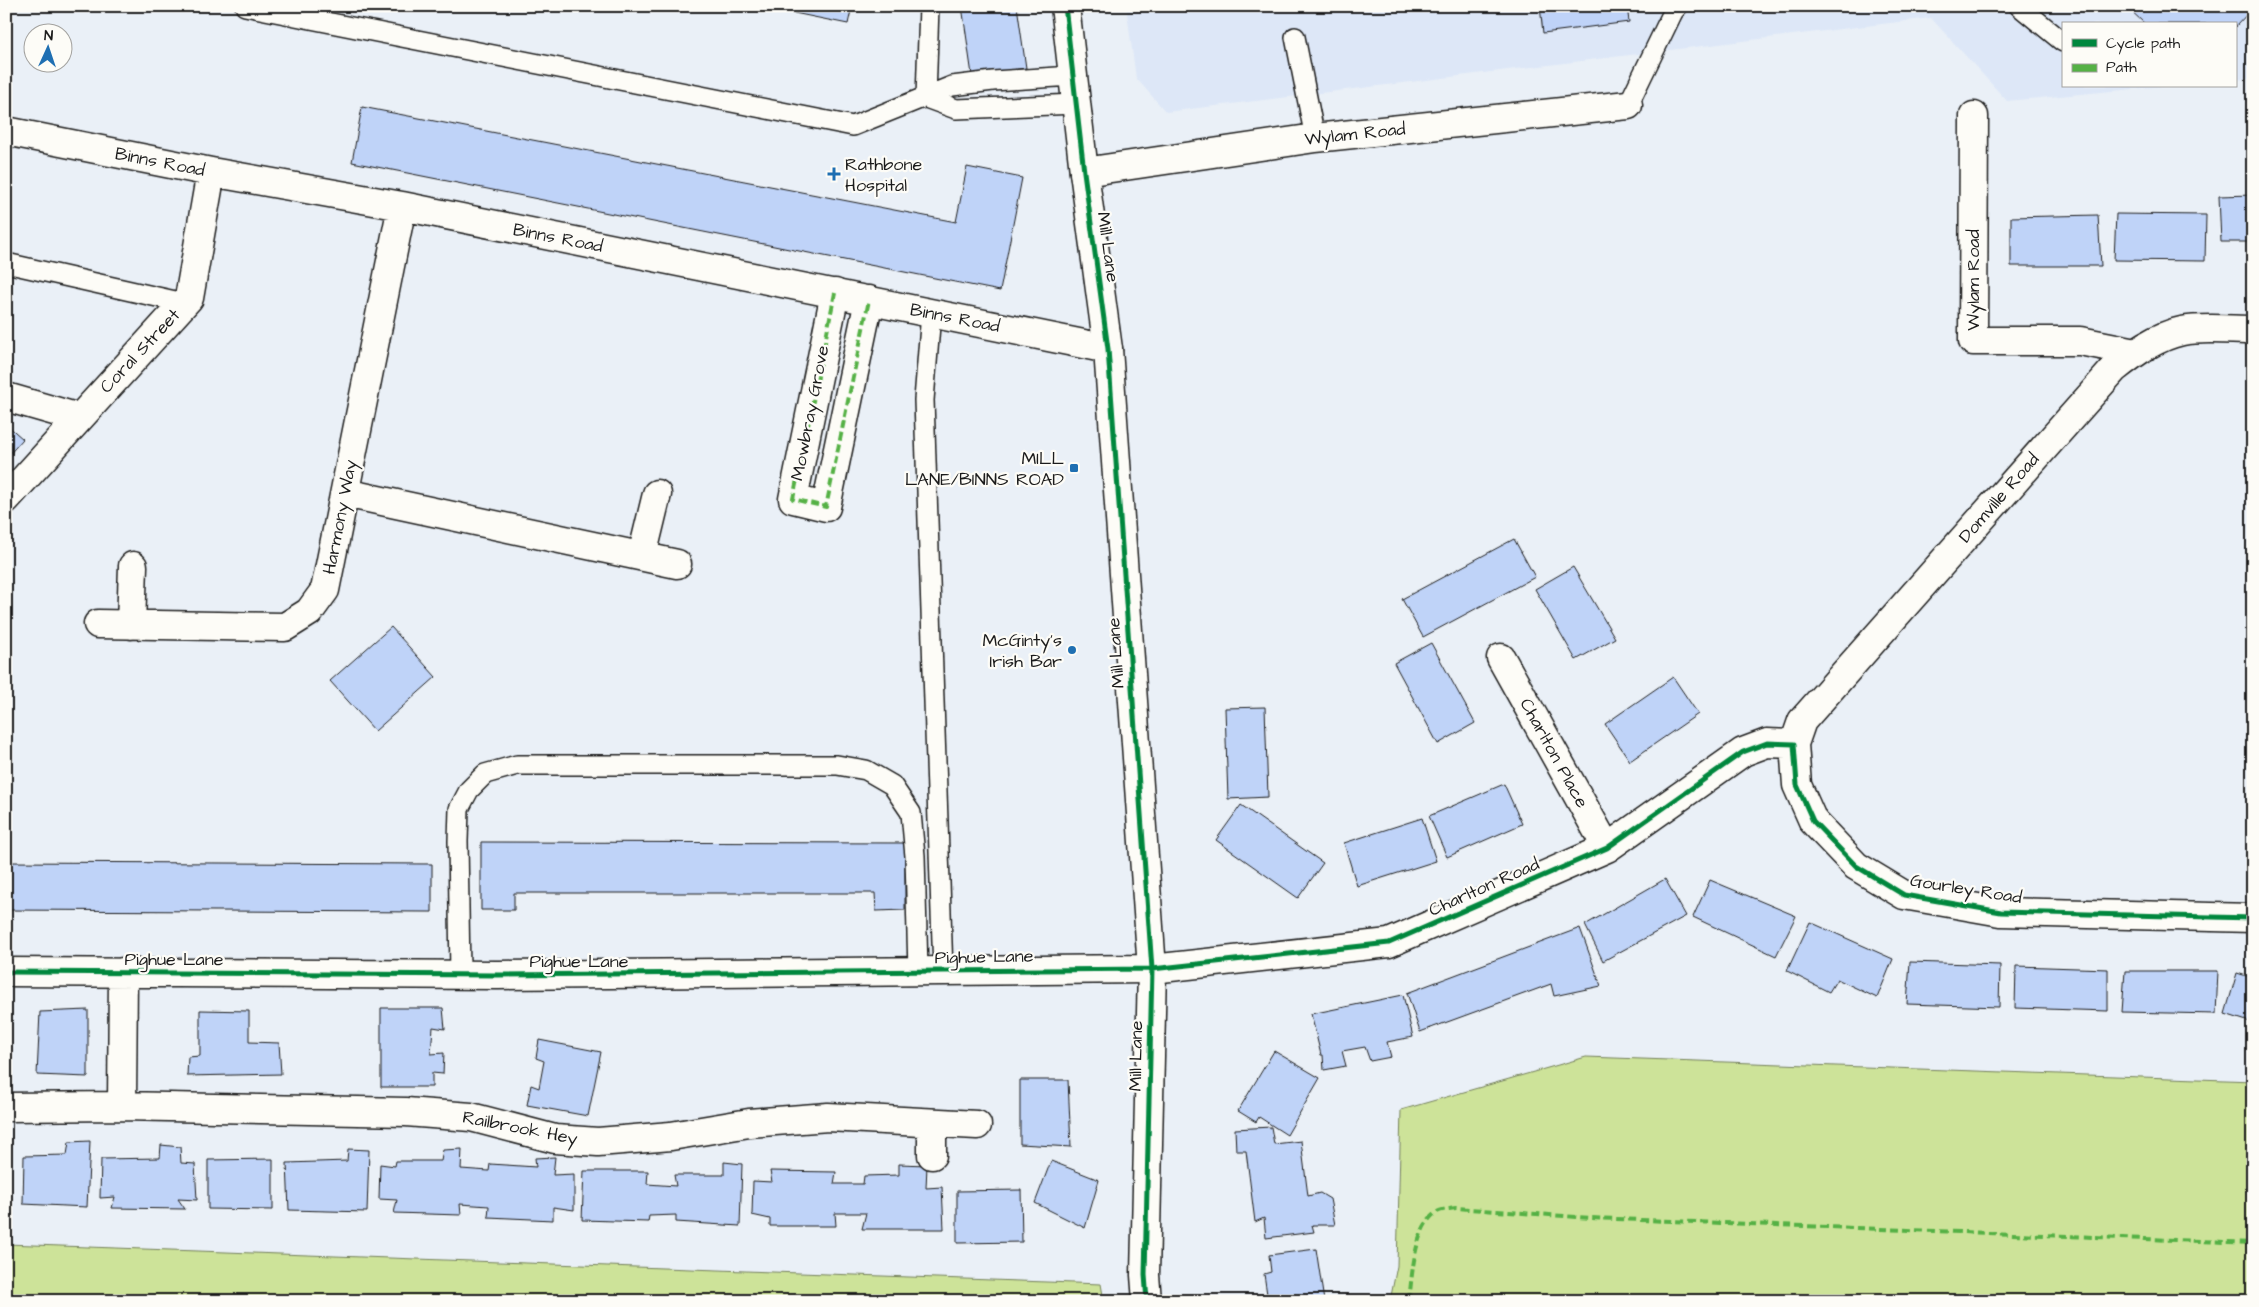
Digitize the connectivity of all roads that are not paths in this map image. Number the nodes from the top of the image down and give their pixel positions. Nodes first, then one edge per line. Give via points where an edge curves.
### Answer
1 (244, 6) edge
2 (929, 6) edge
3 (1065, 6) edge
4 (1678, 6) edge
5 (2018, 6) edge
6 (1296, 37) dead end
7 (2062, 41) edge
8 (1072, 76) junction
9 (926, 98) junction
10 (1076, 104) junction
11 (1628, 105) joint
12 (1974, 116) dead end
13 (6, 131) edge
14 (1315, 138) junction
15 (210, 172) junction
16 (1084, 172) junction
17 (402, 206) junction
18 (6, 263) edge
19 (834, 293) junction
20 (869, 300) junction
21 (184, 303) junction
22 (931, 313) junction
23 (2253, 330) edge
24 (1108, 349) junction
25 (2136, 352) junction
26 (6, 397) edge
27 (79, 418) junction
28 (345, 493) junction
29 (656, 494) dead end
30 (6, 499) edge
31 (642, 556) junction
32 (678, 564) dead end
33 (133, 566) dead end
34 (98, 624) dead end
35 (132, 625) junction
36 (1501, 658) dead end
37 (1794, 744) junction
38 (1607, 848) junction
39 (2253, 918) edge
40 (1152, 969) junction
41 (6, 972) edge
42 (123, 972) junction
43 (930, 972) junction
44 (460, 974) junction
45 (122, 1106) junction
46 (6, 1107) edge
47 (932, 1122) junction
48 (977, 1125) dead end
49 (932, 1155) dead end
50 (1147, 1301) edge

1 - 9 lane via 853,126
2 - 9 lane
3 - 8 street, Mill Lane
4 - 11 lane via 1672,12
5 - 7 lane
6 - 14 lane
8 - 9 lane via 952,86
8 - 10 street, Mill Lane
9 - 10 lane via 956,109
10 - 16 street, Mill Lane
11 - 14 street, Wylam Road
12 - 25 street, Wylam Road via 1973,341 2080,341
13 - 15 street, Binns Road
14 - 16 street, Wylam Road
15 - 17 street, Binns Road
15 - 21 street, Coral Street via 188,298
16 - 24 street, Mill Lane
17 - 19 street, Binns Road
17 - 28 street, Harmony Way
18 - 21 lane
19 - 20 street, Binns Road
19 - 20 street, Mowbray Grove via 793,499 826,507
20 - 22 street, Binns Road
21 - 27 street, Coral Street
22 - 24 street, Binns Road
22 - 43 lane via 924,400
23 - 25 street, Domville Road via 2182,330
24 - 40 street, Mill Lane
25 - 37 street, Domville Road via 2114,369 1802,721
26 - 27 street
27 - 30 street, Coral Street
28 - 31 street
28 - 35 street, Harmony Way via 325,590 309,612 285,627
29 - 31 street
31 - 32 street
33 - 35 street
34 - 35 street, Harmony Way
36 - 38 street, Charlton Place
37 - 38 street, Charlton Road via 1767,743 1743,752
37 - 39 street, Gourley Road via 1797,785 1813,821 1856,866 1904,895 2001,912
38 - 40 street, Charlton Road via 1389,943
40 - 43 street, Pighue Lane
40 - 50 street, Mill Lane
41 - 42 street, Pighue Lane
42 - 44 street, Pighue Lane
42 - 45 street
43 - 44 street, Pighue Lane
43 - 44 lane via 911,813 892,785 866,770 838,765 517,764 485,774 469,790 460,809
45 - 46 street, Railbrook Hey
45 - 47 street, Railbrook Hey via 406,1112 471,1117 555,1139 598,1142 671,1136 749,1123 828,1117
47 - 48 street, Railbrook Hey
47 - 49 street

